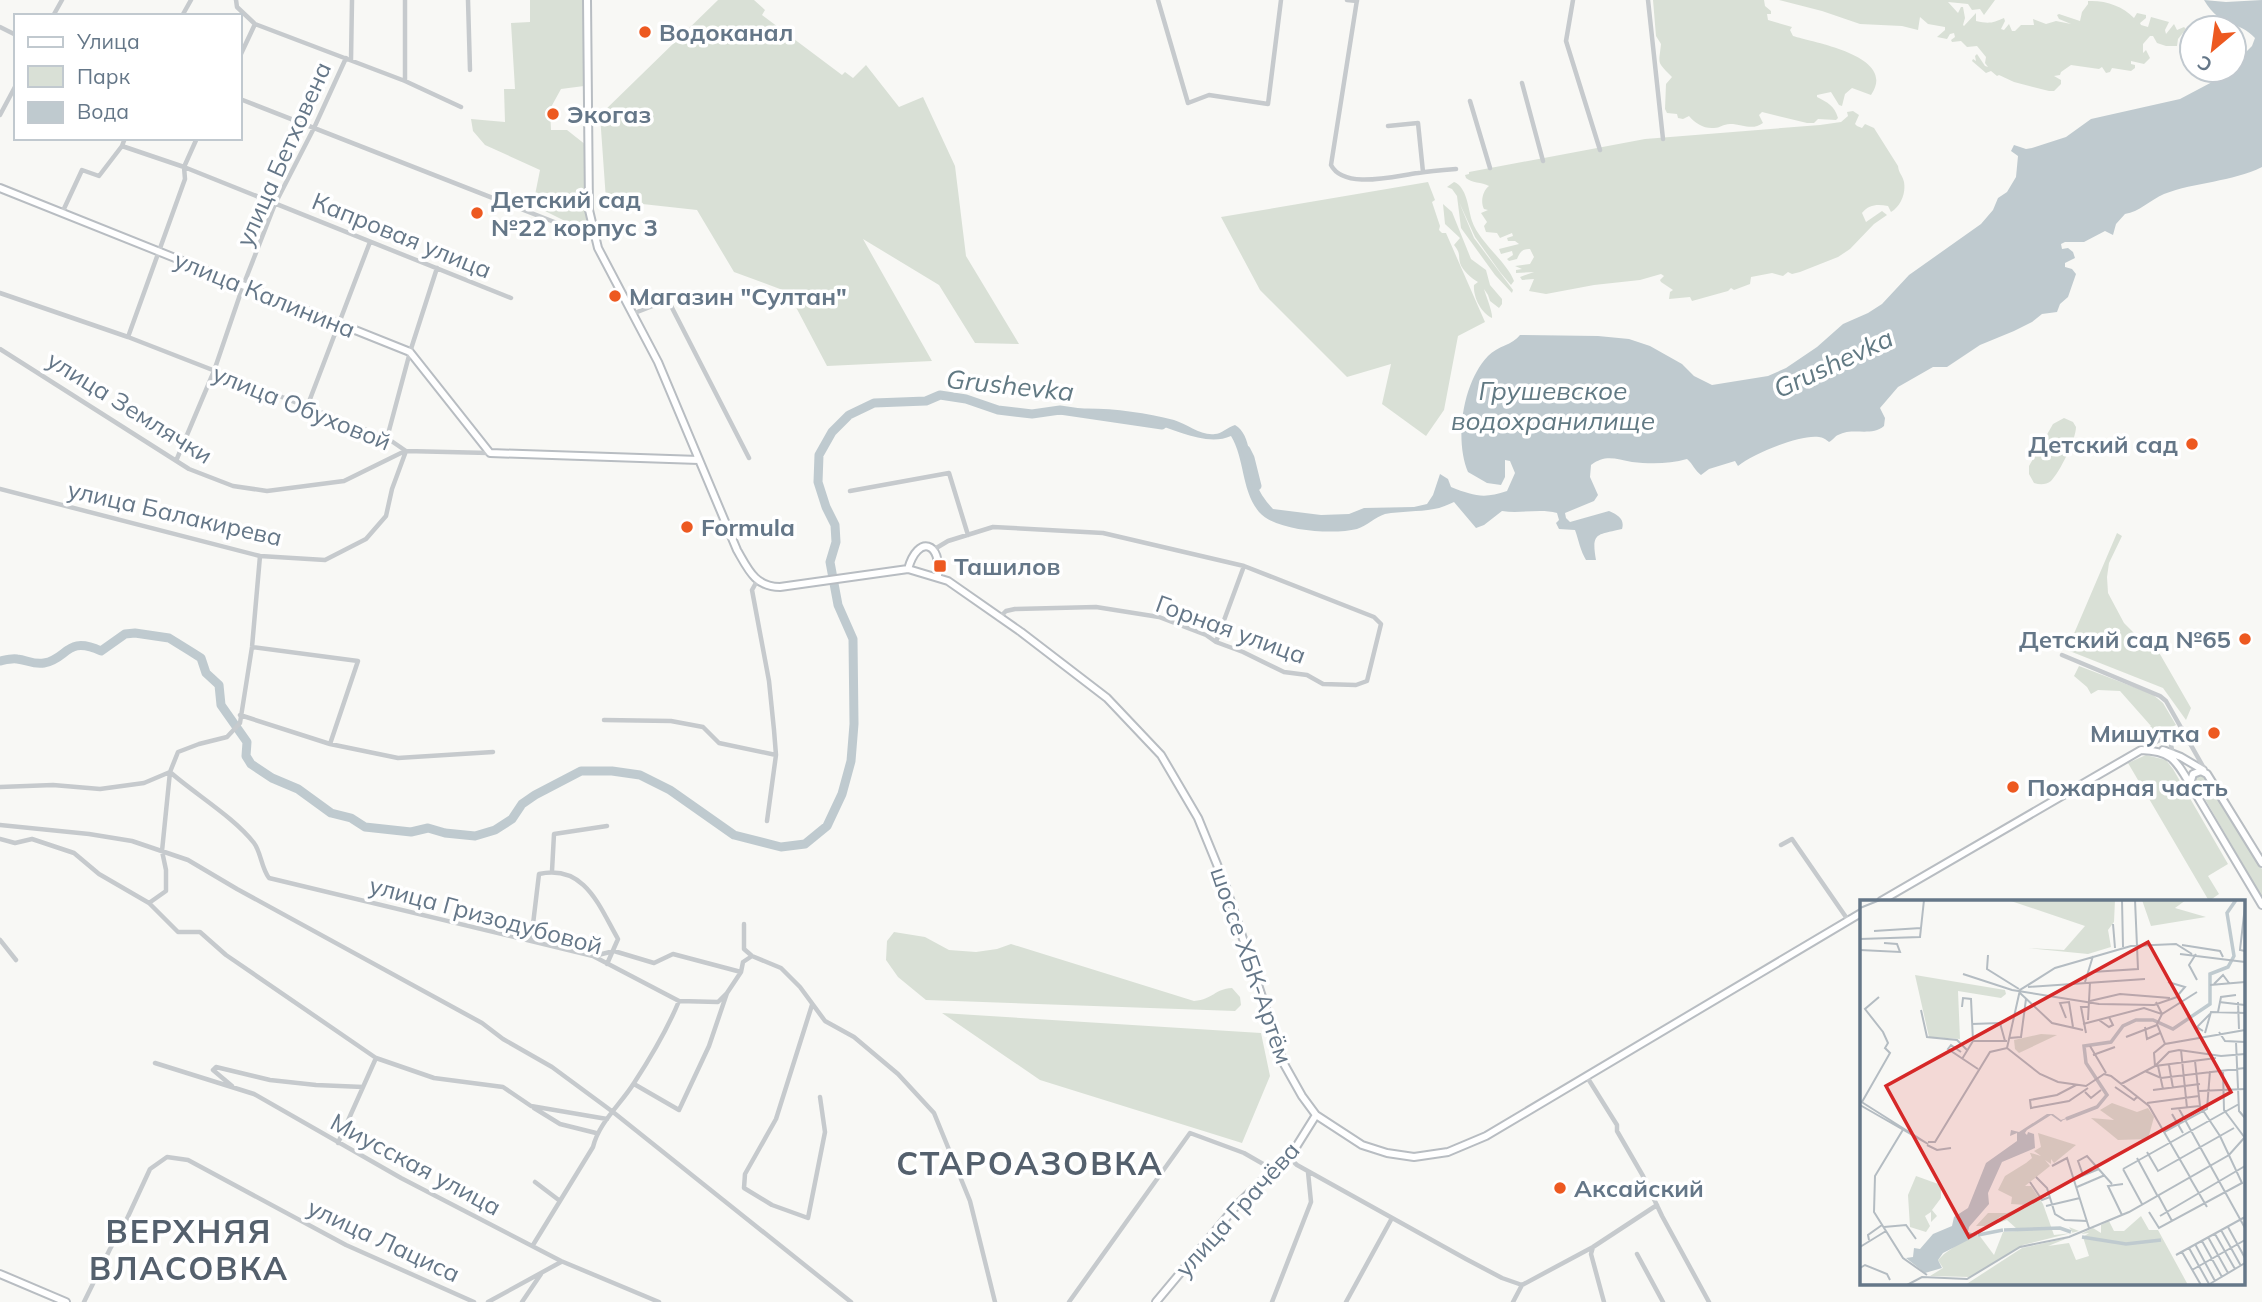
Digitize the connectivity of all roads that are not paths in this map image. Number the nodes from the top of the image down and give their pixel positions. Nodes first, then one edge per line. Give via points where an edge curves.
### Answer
1 (236, 0) edge
2 (352, 0) edge
3 (405, 0) edge
4 (468, 0) edge
5 (586, 0) edge
6 (1158, 0) edge
7 (1281, 0) edge
8 (1347, 0) edge
9 (1573, 0) edge
10 (1648, 0) edge
11 (1357, 1) edge
12 (255, 24) junction
13 (242, 52) edge
14 (348, 59) junction
15 (470, 70) dead end
16 (405, 81) junction
17 (1522, 83) dead end
18 (14, 89) edge
19 (242, 100) edge
20 (1470, 101) dead end
21 (461, 107) dead end
22 (0, 115) edge
23 (1388, 126) dead end
24 (314, 128) junction
25 (1663, 139) dead end
26 (124, 140) edge
27 (196, 140) edge
28 (122, 146) junction
29 (1600, 150) dead end
30 (1543, 161) dead end
31 (184, 167) junction
32 (1489, 168) dead end
33 (1456, 169) dead end
34 (1423, 172) junction
35 (0, 188) edge
36 (275, 204) junction
37 (62, 213) junction
38 (596, 238) junction
39 (370, 242) junction
40 (158, 251) junction
41 (437, 268) junction
42 (243, 286) junction
43 (0, 293) edge
44 (512, 298) dead end
45 (632, 314) junction
46 (340, 324) junction
47 (128, 337) junction
48 (0, 349) edge
49 (410, 352) junction
50 (214, 371) junction
51 (307, 407) junction
52 (387, 438) junction
53 (406, 451) junction
54 (490, 453) junction
55 (749, 458) dead end
56 (699, 460) junction
57 (176, 461) junction
58 (0, 489) edge
59 (850, 491) dead end
60 (968, 535) junction
61 (933, 550) junction
62 (260, 556) junction
63 (1244, 566) junction
64 (908, 569) junction
65 (937, 576) junction
66 (757, 581) junction
67 (999, 618) junction
68 (1216, 642) junction
69 (252, 647) junction
70 (2062, 655) dead end
71 (240, 715) junction
72 (604, 720) dead end
73 (2182, 728) junction
74 (2173, 733) junction
75 (330, 744) junction
76 (2141, 750) junction
77 (493, 752) dead end
78 (775, 754) junction
79 (2172, 755) junction
80 (170, 772) junction
81 (2207, 774) junction
82 (2190, 784) junction
83 (0, 787) edge
84 (767, 821) dead end
85 (0, 825) edge
86 (607, 826) dead end
87 (0, 839) edge
88 (1781, 845) dead end
89 (162, 851) junction
90 (2262, 863) edge
91 (552, 871) junction
92 (1883, 900) edge
93 (149, 903) junction
94 (2262, 905) edge
95 (1860, 914) edge
96 (1848, 920) junction
97 (744, 923) dead end
98 (0, 940) edge
99 (531, 941) junction
100 (614, 951) junction
101 (593, 956) junction
102 (752, 956) junction
103 (16, 960) dead end
104 (607, 964) junction
105 (741, 972) junction
106 (727, 993) junction
107 (679, 1001) junction
108 (813, 1004) junction
109 (376, 1058) junction
110 (155, 1063) dead end
111 (1587, 1077) junction
112 (634, 1084) junction
113 (363, 1087) junction
114 (233, 1088) junction
115 (820, 1097) dead end
116 (531, 1106) junction
117 (613, 1112) junction
118 (1316, 1115) junction
119 (607, 1119) junction
120 (596, 1133) junction
121 (338, 1143) junction
122 (1287, 1156) junction
123 (1272, 1169) junction
124 (1308, 1171) junction
125 (535, 1182) dead end
126 (560, 1201) junction
127 (1657, 1205) junction
128 (1392, 1218) junction
129 (533, 1245) junction
130 (1593, 1247) junction
131 (1637, 1254) dead end
132 (561, 1262) junction
133 (541, 1273) junction
134 (0, 1274) edge
135 (1522, 1285) junction
136 (66, 1302) edge
137 (85, 1302) edge
138 (474, 1302) edge
139 (488, 1302) edge
140 (522, 1302) edge
141 (659, 1302) edge
142 (851, 1302) edge
143 (995, 1302) edge
144 (1069, 1302) edge
145 (1156, 1302) edge
146 (1272, 1302) edge
147 (1346, 1302) edge
148 (1513, 1302) edge
149 (1604, 1302) edge
150 (1663, 1302) edge
151 (1709, 1302) edge

1 - 12 street via 237,7
2 - 14 street
3 - 16 street
4 - 15 street
5 - 38 main road via 589,210
6 - 7 street via 1188,103 1209,95 1268,104
8 - 11 street
9 - 29 street via 1566,41
10 - 25 street
11 - 34 street via 1331,165 1343,176 1367,181
12 - 13 street
12 - 14 street
14 - 16 street
14 - 24 street, улица Бетховена
16 - 21 street
17 - 30 street
18 - 22 street
19 - 24 street
20 - 32 street
23 - 34 street via 1418,124
24 - 36 street, улица Бетховена
24 - 38 street
26 - 28 street
27 - 31 street
28 - 31 street, Капровая улица
28 - 37 street via 99,176 82,170
31 - 36 street, Капровая улица
31 - 40 street via 185,178
33 - 34 street
35 - 37 main road, улица Калинина
36 - 39 street, Капровая улица
36 - 42 street, улица Бетховена
37 - 40 main road, улица Калинина
38 - 45 main road
39 - 41 street, Капровая улица
39 - 46 street
40 - 42 main road, улица Калинина
40 - 47 street
41 - 44 street, Капровая улица
41 - 49 street
42 - 46 main road, улица Калинина
42 - 50 street, улица Бетховена
43 - 47 street, улица Обуховой
45 - 55 street via 668,300
45 - 56 main road via 658,362
46 - 49 main road, улица Калинина
46 - 51 street
47 - 50 street, улица Обуховой
48 - 57 street, улица Землячки
49 - 52 street
49 - 54 main road, улица Калинина
50 - 51 street, улица Обуховой
50 - 57 street, улица Бетховена
51 - 52 street, улица Обуховой
52 - 53 street, улица Обуховой
53 - 54 street, улица Обуховой
53 - 57 street, улица Землячки via 344,481 267,491 233,486
53 - 62 street, улица Балакирева via 386,516 366,539 325,560
54 - 56 main road, улица Обуховой
56 - 66 main road via 737,550
58 - 62 street, улица Балакирева
59 - 60 street via 949,473
60 - 61 street
60 - 63 street via 993,527 1103,533
61 - 64 main road via 917,550
61 - 65 main road via 938,559
62 - 69 street
63 - 68 street
63 - 68 street, Горная улица via 1374,617 1381,624 1367,681 1323,684
64 - 65 main road, шоссе ХБК-Артём
64 - 66 main road, шоссе ХБК-Артём via 780,587
65 - 67 main road, шоссе ХБК-Артём
66 - 78 street via 752,590 769,681
67 - 68 street, Горная улица via 1015,609 1096,607 1160,617
67 - 118 main road, шоссе ХБК-Артём via 1107,698 1161,755 1198,818 1284,1063
69 - 71 street
69 - 75 street via 358,661
70 - 73 street via 2160,696
71 - 75 street
71 - 80 street via 240,723 227,737 178,752
72 - 78 street via 703,727 719,743
73 - 74 street
73 - 81 street
74 - 76 street
74 - 79 street
75 - 77 street via 398,758
76 - 79 main road
76 - 92 main road
78 - 84 street
79 - 81 main road
79 - 82 main road
80 - 83 street via 144,783 100,789
80 - 89 street
80 - 99 street, улица Гризодубовой via 256,844 269,878
81 - 82 main road via 2197,771
81 - 90 main road
82 - 94 main road
85 - 89 street via 89,834
86 - 91 street via 554,834
87 - 93 street via 15,843 32,839 74,853 99,874
88 - 96 street via 1791,839
89 - 93 street via 166,891
89 - 117 street via 188,860 482,1023
91 - 99 street via 539,874
91 - 100 street via 572,877 590,890 618,939
93 - 109 street via 178,932 200,932 226,955
95 - 96 main road, шоссе ХБК-Артём
96 - 111 main road, шоссе ХБК-Артём
97 - 102 street via 744,949
98 - 103 street
99 - 101 street, улица Гризодубовой
100 - 101 street
100 - 104 street
100 - 105 street via 654,963 673,954
101 - 104 street, улица Гризодубовой
102 - 105 street via 743,962
102 - 108 street via 781,968
104 - 107 street, улица Гризодубовой
105 - 106 street
106 - 107 street, улица Гризодубовой via 718,1002
106 - 112 street via 679,1110
107 - 112 street
108 - 115 street via 776,1119 745,1174 744,1188 772,1205 808,1218 825,1132
108 - 143 street via 825,1021 854,1037 934,1112 970,1201
109 - 113 street
109 - 116 street via 433,1078 503,1087
110 - 114 street, Миусская улица
111 - 118 main road, шоссе ХБК-Артём via 1486,1136 1448,1152 1414,1157 1362,1145
111 - 127 street
112 - 117 street
113 - 114 street via 270,1080 216,1067
113 - 121 street
114 - 121 street, Миусская улица via 254,1094
116 - 119 street
116 - 120 street via 561,1124
117 - 119 street
117 - 142 street
118 - 122 main road, улица Грачёва
119 - 120 street
120 - 126 street via 593,1147
121 - 129 street, Миусская улица
122 - 123 main road, улица Грачёва
122 - 124 street
123 - 144 street via 1190,1133
123 - 145 main road, улица Грачёва
124 - 128 street
124 - 146 street via 1311,1202
125 - 126 street
126 - 129 street
127 - 130 street
127 - 151 street
128 - 135 street
128 - 147 street
129 - 132 street, Миусская улица
130 - 135 street
130 - 149 street
131 - 150 street
132 - 133 street
132 - 141 street, Миусская улица
133 - 139 street
133 - 140 street
134 - 136 main road
135 - 148 street
137 - 138 street, улица Лациса via 150,1169 167,1157 188,1160 346,1245

